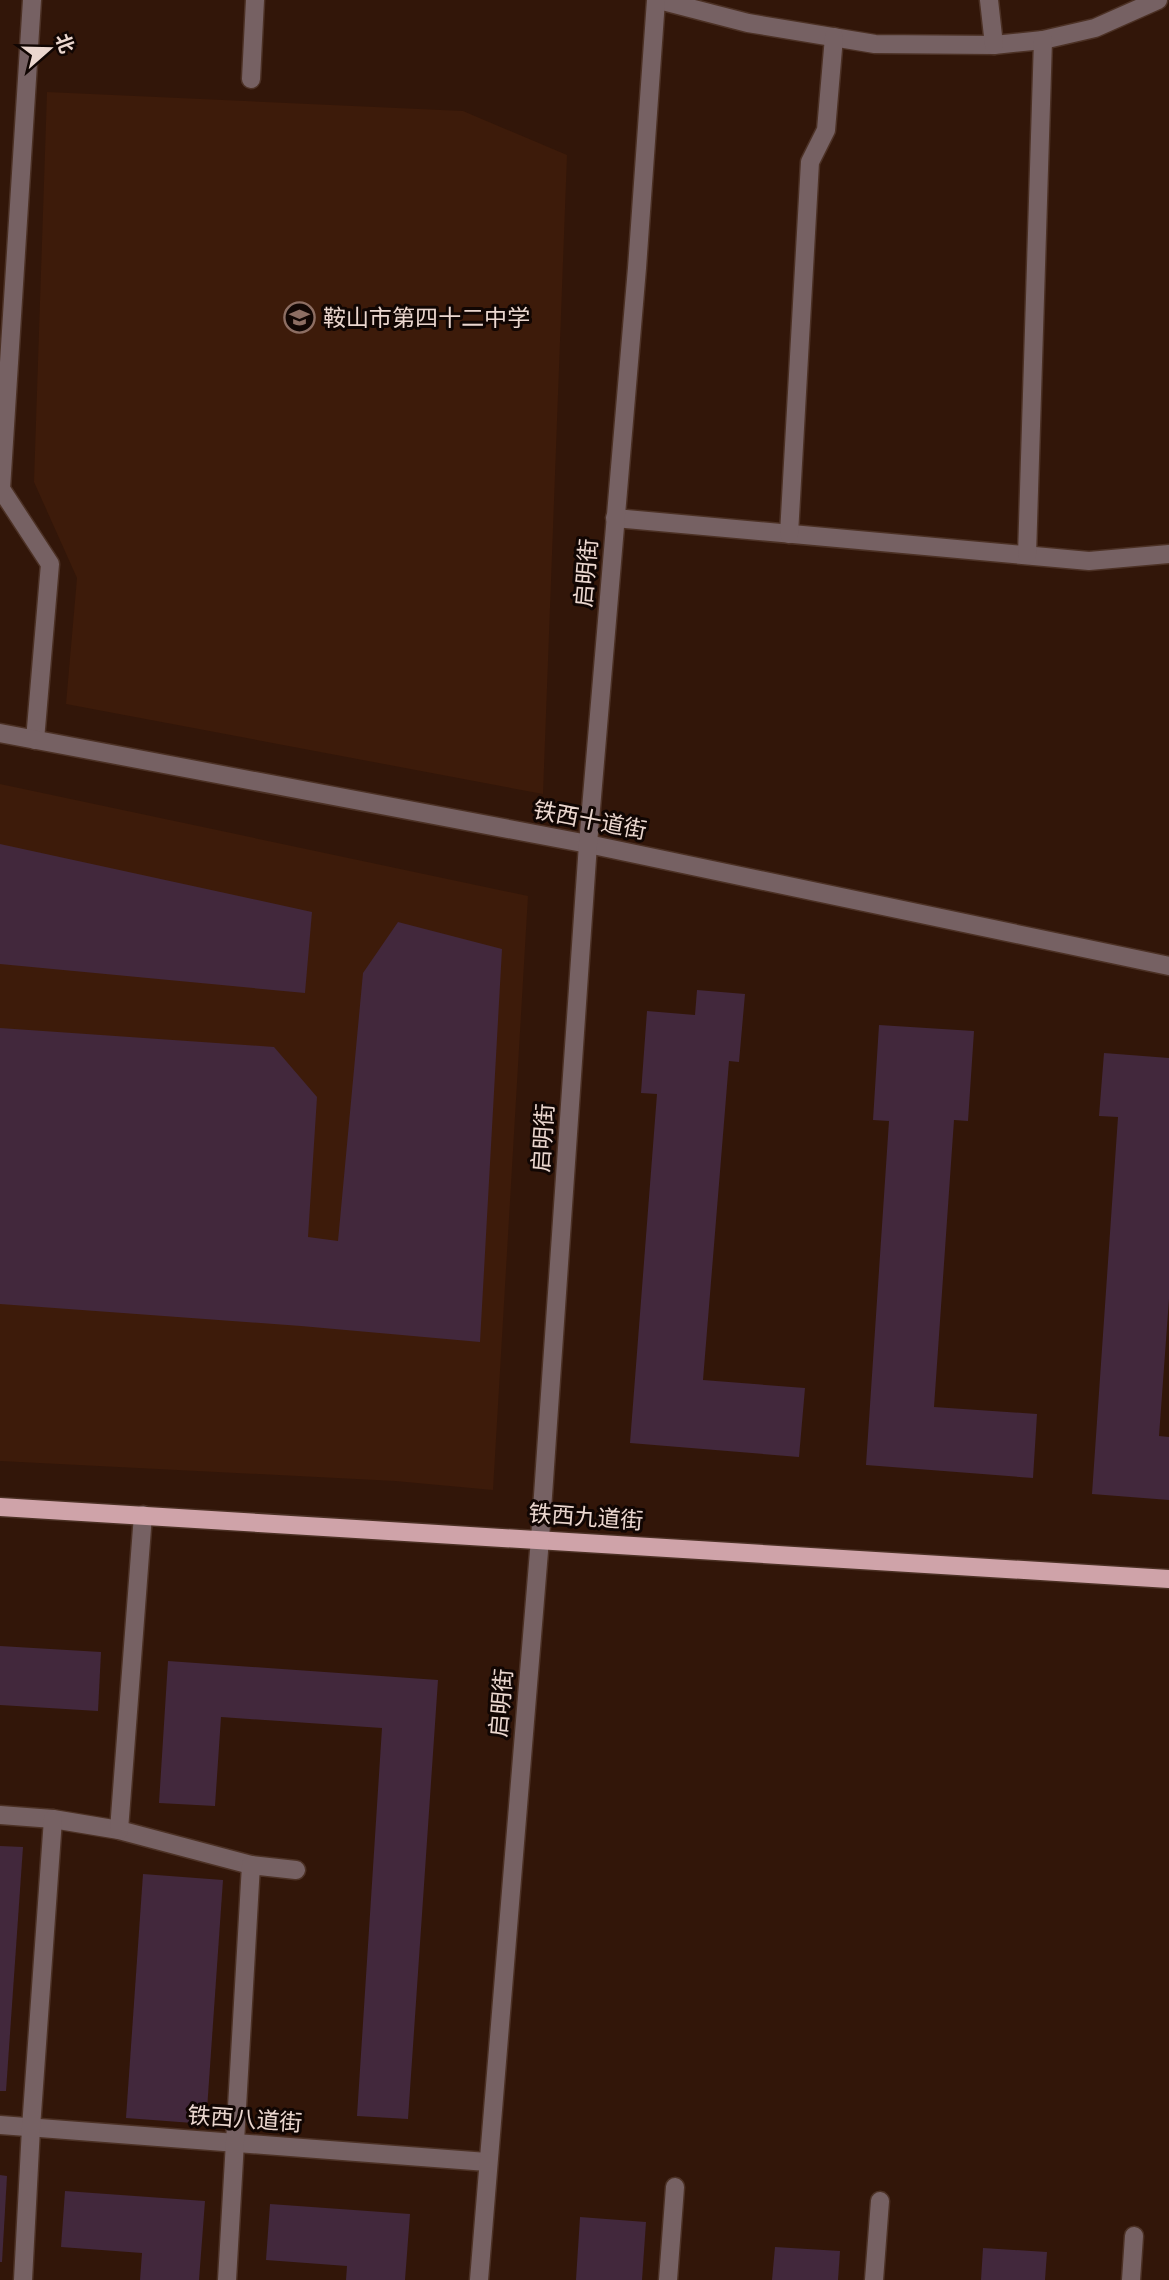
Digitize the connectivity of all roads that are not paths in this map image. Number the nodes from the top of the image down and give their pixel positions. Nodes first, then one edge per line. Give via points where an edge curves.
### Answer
1 (33, 0) edge
2 (255, 0) edge
3 (657, 0) edge
4 (989, 0) edge
5 (1158, 0) edge
6 (834, 37) junction
7 (1043, 40) junction
8 (994, 46) junction
9 (251, 79) dead end
10 (615, 518) junction
11 (789, 534) junction
12 (1169, 554) edge
13 (1027, 555) junction
14 (0, 733) edge
15 (35, 740) junction
16 (588, 844) junction
17 (1169, 966) edge
18 (0, 1507) edge
19 (143, 1516) junction
20 (540, 1539) junction
21 (1169, 1578) edge
22 (0, 1815) edge
23 (53, 1819) junction
24 (119, 1830) junction
25 (251, 1865) junction
26 (296, 1870) dead end
27 (0, 2125) edge
28 (31, 2128) junction
29 (233, 2143) junction
30 (487, 2162) junction
31 (675, 2187) dead end
32 (880, 2201) dead end
33 (1134, 2236) dead end
34 (23, 2280) edge
35 (227, 2280) edge
36 (479, 2280) edge
37 (668, 2280) edge
38 (874, 2280) edge
39 (1131, 2280) edge

1 - 15 street via 1,489 50,564
2 - 9 street
3 - 6 street via 748,23
3 - 10 street, 启明街
4 - 8 street
5 - 7 street via 1095,28
6 - 8 street via 875,44
6 - 11 street via 826,130 810,162
7 - 8 street
7 - 13 street
10 - 11 street
10 - 16 street, 启明街
11 - 13 street
12 - 13 street via 1089,561
14 - 15 street, 铁西十道街
15 - 16 street, 铁西十道街
16 - 17 street, 铁西十道街
16 - 20 street, 启明街
18 - 19 main road, 铁西九道街
19 - 20 main road, 铁西九道街
19 - 24 street
20 - 21 main road, 铁西九道街
20 - 30 street, 启明街
22 - 23 street
23 - 24 street
23 - 28 street
24 - 25 street
25 - 26 street
25 - 29 street
27 - 28 street, 铁西八道街
28 - 29 street, 铁西八道街
28 - 34 street
29 - 30 street, 铁西八道街
29 - 35 street
30 - 36 street, 启明街
31 - 37 street
32 - 38 street
33 - 39 street

